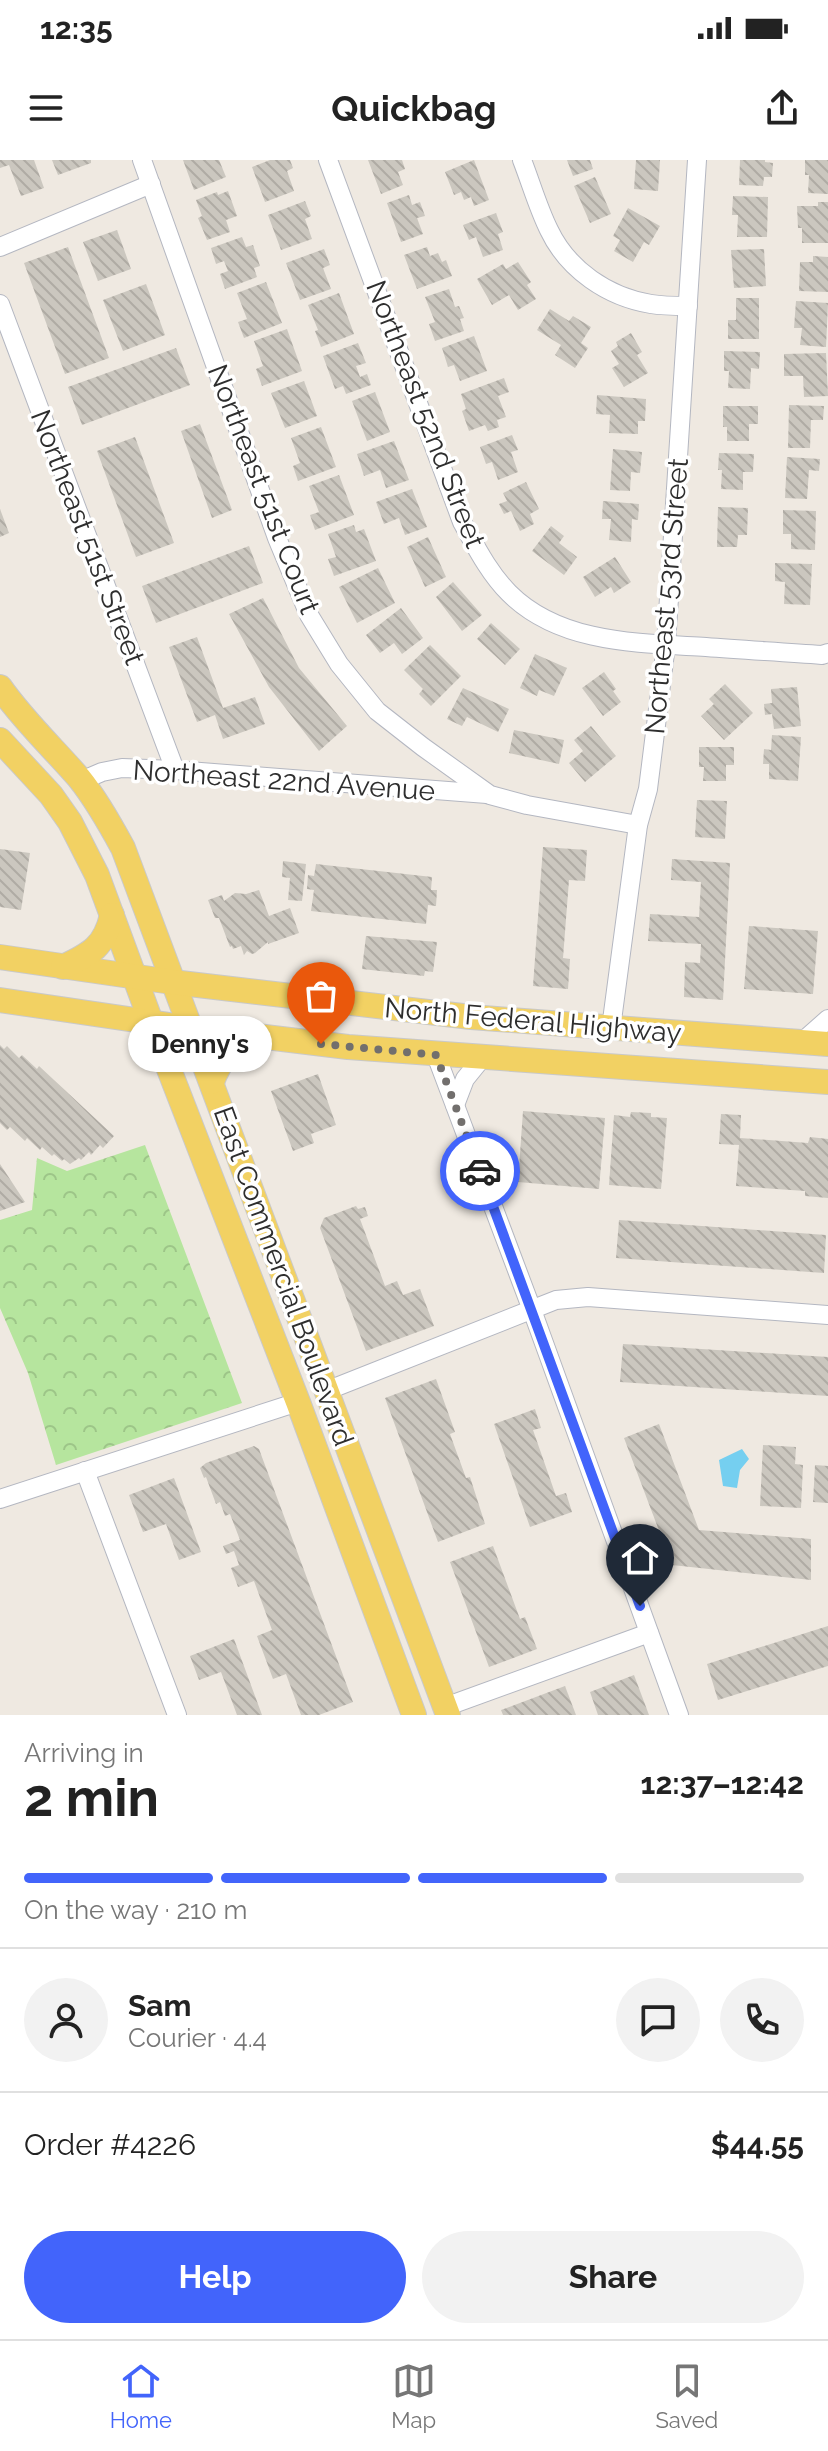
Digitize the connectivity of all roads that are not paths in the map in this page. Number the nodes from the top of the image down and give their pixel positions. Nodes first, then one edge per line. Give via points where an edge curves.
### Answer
1 (142, 160) edge
2 (328, 160) edge
3 (522, 160) edge
4 (697, 160) edge
5 (151, 184) junction
6 (0, 247) edge
7 (0, 304) edge
8 (688, 306) junction
9 (666, 645) junction
10 (828, 653) edge
11 (0, 687) edge
12 (0, 740) edge
13 (175, 770) junction
14 (81, 781) junction
15 (490, 795) junction
16 (638, 825) junction
17 (112, 915) junction
18 (0, 957) edge
19 (63, 967) junction
20 (135, 977) junction
21 (172, 982) junction
22 (0, 1000) edge
23 (828, 1019) edge
24 (151, 1022) junction
25 (190, 1028) junction
26 (611, 1028) junction
27 (253, 1035) junction
28 (802, 1042) junction
29 (828, 1044) edge
30 (436, 1055) junction
31 (482, 1058) junction
32 (212, 1082) junction
33 (828, 1082) edge
34 (455, 1105) junction
35 (532, 1310) junction
36 (828, 1315) edge
37 (326, 1391) junction
38 (298, 1402) junction
39 (341, 1429) junction
40 (85, 1471) junction
41 (0, 1499) edge
42 (649, 1633) junction
43 (447, 1711) edge
44 (177, 1715) edge
45 (414, 1715) edge
46 (679, 1715) edge

1 - 5 street, Northeast 51st Court
2 - 9 street, Northeast 52nd Street via 462,522 486,566 510,594 563,628
3 - 8 street via 550,232 570,262 595,284 652,305
4 - 8 street, Northeast 53rd Street
5 - 6 street
5 - 15 street, Northeast 51st Court via 309,615 377,711
7 - 13 street, Northeast 51st Street
8 - 9 street, Northeast 53rd Street
9 - 10 street
9 - 16 street, Northeast 53rd Street via 648,789
11 - 14 main road, East Commercial Boulevard
12 - 17 main road, East Commercial Boulevard via 70,822
13 - 14 street, Northeast 22nd Avenue via 122,768
13 - 15 street, Northeast 22nd Avenue
14 - 21 main road, East Commercial Boulevard via 123,848
15 - 16 street, Northeast 51st Court
16 - 26 street, Northeast 53rd Street
17 - 19 main road via 98,946
17 - 20 main road, East Commercial Boulevard
18 - 19 main road, North Federal Highway
19 - 20 main road, North Federal Highway
20 - 21 main road, North Federal Highway
20 - 24 main road, East Commercial Boulevard
21 - 25 main road, East Commercial Boulevard
21 - 26 main road, North Federal Highway
22 - 24 main road, North Federal Highway
23 - 28 street
24 - 25 main road, North Federal Highway
24 - 38 main road, East Commercial Boulevard
25 - 27 main road, North Federal Highway
25 - 32 main road, East Commercial Boulevard
26 - 28 main road, North Federal Highway
27 - 30 main road, North Federal Highway
27 - 32 main road via 228,1052
28 - 29 main road, North Federal Highway
30 - 31 main road, North Federal Highway
30 - 34 street
31 - 33 main road, North Federal Highway
31 - 34 street via 465,1079
32 - 37 main road, East Commercial Boulevard
34 - 35 street
35 - 36 street via 556,1300 588,1297
35 - 37 street
35 - 42 street
37 - 39 main road, East Commercial Boulevard
38 - 39 main road via 316,1406
38 - 40 street
38 - 45 main road, East Commercial Boulevard
39 - 43 main road, East Commercial Boulevard
40 - 41 street
40 - 44 street
42 - 43 street
42 - 46 street

